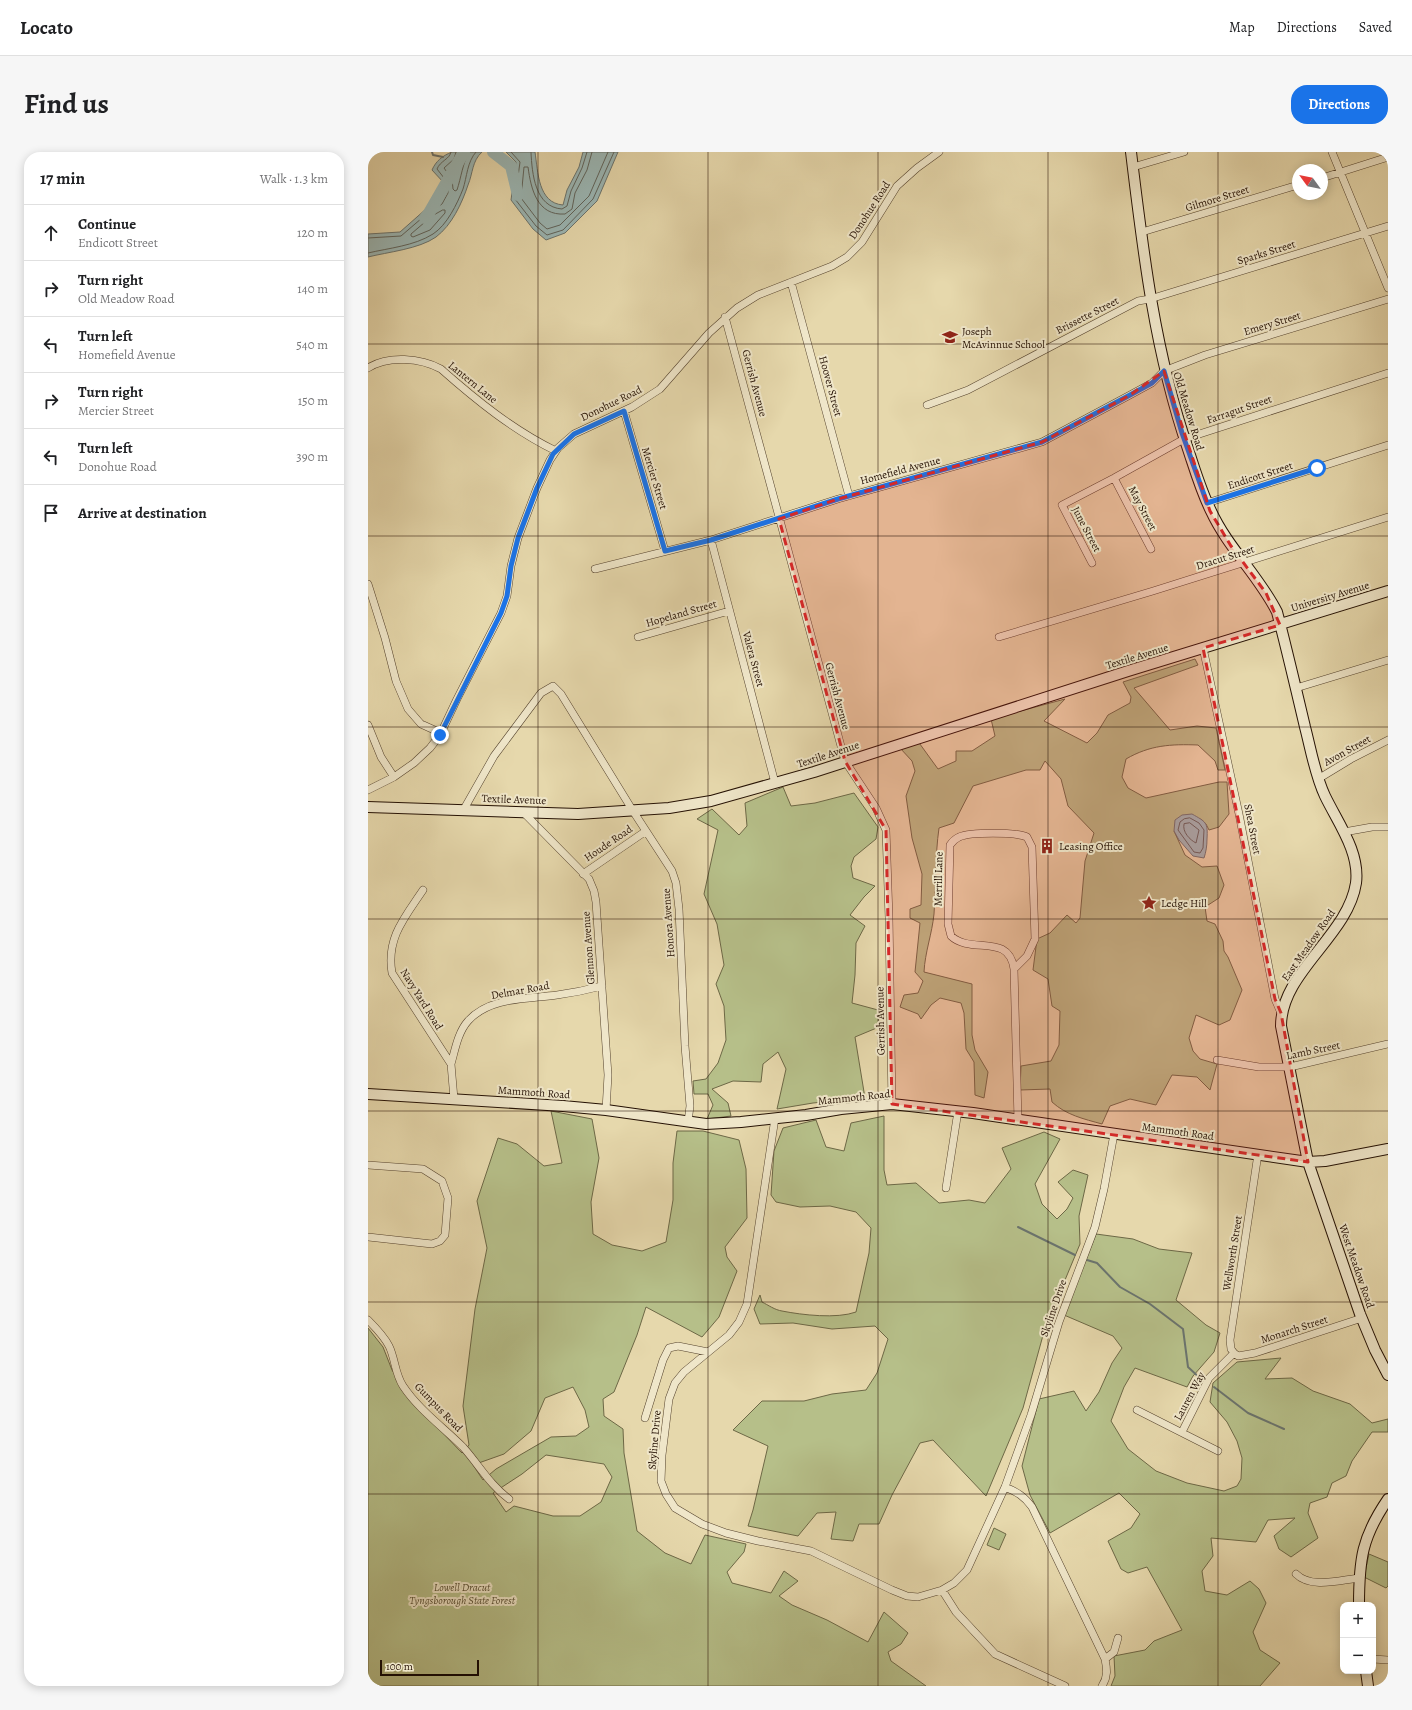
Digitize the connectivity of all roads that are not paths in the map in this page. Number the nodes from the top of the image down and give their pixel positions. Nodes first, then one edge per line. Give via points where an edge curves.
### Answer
1 (939, 152) edge
2 (1131, 152) edge
3 (1184, 152) edge
4 (1332, 152) edge
5 (1388, 157) edge
6 (1133, 167) junction
7 (1340, 172) junction
8 (1328, 176) edge
9 (1292, 187) edge
10 (1388, 226) edge
11 (1142, 232) junction
12 (1364, 233) junction
13 (791, 282) junction
14 (1388, 288) edge
15 (1150, 299) junction
16 (1388, 300) edge
17 (725, 317) junction
18 (368, 368) edge
19 (1164, 371) junction
20 (1388, 374) edge
21 (927, 405) dead end
22 (624, 411) junction
23 (1184, 439) junction
24 (1388, 445) edge
25 (556, 450) junction
26 (1114, 478) junction
27 (849, 496) junction
28 (1207, 503) junction
29 (1062, 505) joint
30 (1388, 517) edge
31 (779, 518) junction
32 (711, 540) junction
33 (1152, 549) dead end
34 (665, 551) junction
35 (1092, 563) dead end
36 (1245, 563) junction
37 (595, 569) dead end
38 (368, 584) edge
39 (1388, 591) edge
40 (729, 611) junction
41 (1280, 625) junction
42 (638, 637) dead end
43 (999, 637) dead end
44 (1203, 648) junction
45 (1288, 655) joint
46 (1388, 660) edge
47 (1296, 688) junction
48 (368, 725) edge
49 (441, 733) junction
50 (1388, 740) edge
51 (845, 761) junction
52 (394, 777) junction
53 (1318, 779) junction
54 (775, 783) junction
55 (368, 790) edge
56 (368, 806) edge
57 (464, 809) junction
58 (633, 811) junction
59 (524, 812) junction
60 (1388, 827) edge
61 (646, 831) junction
62 (1344, 832) junction
63 (582, 874) junction
64 (423, 890) dead end
65 (1014, 969) junction
66 (602, 986) junction
67 (1281, 1013) junction
68 (1388, 1044) edge
69 (1217, 1060) dead end
70 (451, 1064) junction
71 (1290, 1067) junction
72 (368, 1094) edge
73 (454, 1099) junction
74 (892, 1104) junction
75 (606, 1110) junction
76 (958, 1112) junction
77 (775, 1118) junction
78 (1018, 1120) junction
79 (688, 1122) junction
80 (1114, 1134) junction
81 (1388, 1149) edge
82 (1258, 1154) junction
83 (1308, 1162) junction
84 (368, 1165) edge
85 (946, 1188) dead end
86 (368, 1237) edge
87 (1362, 1318) junction
88 (368, 1320) edge
89 (708, 1352) junction
90 (1234, 1353) junction
91 (1388, 1375) edge
92 (1137, 1410) dead end
93 (645, 1418) dead end
94 (1182, 1432) junction
95 (1218, 1451) dead end
96 (1005, 1487) junction
97 (509, 1499) dead end
98 (1388, 1499) edge
99 (1296, 1574) dead end
100 (1359, 1578) junction
101 (942, 1590) junction
102 (1359, 1602) edge
103 (1118, 1638) dead end
104 (1105, 1659) junction
105 (1376, 1659) edge
106 (1388, 1660) edge
107 (1366, 1674) edge
108 (1065, 1686) edge
109 (1102, 1686) edge
110 (1368, 1686) edge

1 - 13 street, Donohue Road via 897,186 866,236 852,253 832,266
2 - 6 main road, Old Meadow Road
3 - 6 street
4 - 7 street
5 - 7 street
6 - 11 main road, Old Meadow Road
7 - 8 street
7 - 12 street
9 - 11 street, Gilmore Street
10 - 12 street, Sparks Street
11 - 15 main road, Old Meadow Road
12 - 14 street
12 - 15 street, Sparks Street
13 - 17 street, Donohue Road via 758,295
13 - 27 street, Hoover Street
15 - 19 main road, Old Meadow Road
15 - 21 street, Brissette Street via 1138,301 968,390
16 - 19 street, Emery Street
17 - 22 street, Donohue Road via 660,389
17 - 31 street, Gerrish Avenue
18 - 25 street, Lantern Lane via 404,359 433,365 508,423
19 - 23 main road, Old Meadow Road
19 - 27 street, Homefield Avenue via 1152,383 1042,442
20 - 23 street, Farragut Street
22 - 25 street, Donohue Road via 574,434
22 - 34 street, Mercier Street
23 - 26 street, Farragut Street
23 - 28 main road, Old Meadow Road
24 - 28 street, Endicott Street
25 - 49 street, Donohue Road via 537,488 518,538 507,596 501,613
26 - 29 street, Farragut Street
26 - 33 street, May Street
27 - 31 street, Homefield Avenue
28 - 36 main road, Old Meadow Road via 1220,530
29 - 35 street, June Street
30 - 36 street, Dracut Street
31 - 32 street, Homefield Avenue
31 - 51 street, Gerrish Avenue
32 - 34 street, Homefield Avenue
32 - 40 street, Valera Street
34 - 37 street, Homefield Avenue
36 - 41 main road, Old Meadow Road via 1266,592 1277,612
36 - 43 street, Dracut Street
38 - 49 street via 396,681 408,708 421,724
39 - 41 main road, University Avenue
40 - 42 street, Hopeland Street
40 - 54 street, Valera Street
41 - 44 main road, Textile Avenue
41 - 45 main road, Old Meadow Road
44 - 51 main road, Textile Avenue
44 - 67 street, Shea Street via 1275,999
45 - 47 main road, East Meadow Road
46 - 47 street
47 - 53 main road, East Meadow Road
48 - 52 street via 381,757
49 - 52 street, Donohue Road via 424,754
50 - 53 street, Avon Street
51 - 54 main road, Textile Avenue
51 - 74 street, Gerrish Avenue via 876,808 886,830
52 - 55 street, Donohue Road
53 - 62 main road, East Meadow Road
54 - 58 main road, Textile Avenue via 711,801
56 - 57 main road, Textile Avenue
57 - 58 street, Honora Avenue via 494,756 541,693 553,686 561,694
57 - 59 main road, Textile Avenue
58 - 59 main road, Textile Avenue via 578,814
58 - 61 street, Honora Avenue
59 - 63 street, Glennon Avenue
60 - 62 street
61 - 63 street, Houde Road
61 - 79 street, Honora Avenue via 672,871 678,893 690,1106
62 - 67 main road, East Meadow Road via 1355,861 1356,884 1351,899 1335,928 1300,975
63 - 66 street, Glennon Avenue via 589,879 596,902
64 - 70 street, Navy Yard Road via 394,936 390,965 392,973
65 - 65 street, Merrill Lane via 1027,956 1035,939 1033,853 1030,842 1027,837 1017,834 970,834 959,837 950,845 948,924 951,936 965,943 1004,950 1010,956
65 - 78 street, Merrill Lane
66 - 70 street, Delmar Road via 494,1004 479,1011 461,1032
66 - 75 street, Glennon Avenue via 608,1075
67 - 71 main road, East Meadow Road via 1281,1026
68 - 71 street, Lamb Street
69 - 71 street, Lamb Street via 1259,1067
70 - 73 street, Navy Yard Road
71 - 83 main road, East Meadow Road
72 - 73 main road, Mammoth Road
73 - 75 main road, Mammoth Road
74 - 76 main road, Mammoth Road
74 - 77 main road, Mammoth Road
75 - 79 main road, Mammoth Road
76 - 78 main road, Mammoth Road
76 - 85 street
77 - 79 main road, Mammoth Road via 727,1124
77 - 89 street, Skyline Drive via 747,1304 739,1322 729,1335
78 - 80 main road, Mammoth Road
80 - 82 main road, Mammoth Road
80 - 96 street, Skyline Drive via 1095,1227 1058,1322 1031,1415
81 - 83 main road, Mammoth Road
82 - 83 main road, Mammoth Road
82 - 90 street, Wellworth Street via 1230,1340
83 - 87 main road, West Meadow Road
84 - 86 street via 423,1169 442,1181 448,1198 445,1235 440,1241 432,1244
87 - 90 street, Monarch Street via 1255,1353 1238,1356
87 - 91 main road, West Meadow Road
88 - 97 street, Gumpus Road via 390,1346 402,1385 480,1467 486,1478
89 - 93 street via 678,1346 666,1351
89 - 101 street, Skyline Drive via 684,1372 675,1383 669,1399 662,1455 662,1481 674,1508 702,1524 726,1533 811,1551 907,1596 918,1597
90 - 94 street, Lauren Way via 1209,1378
92 - 94 street, Lauren Way
94 - 95 street, Lauren Way
96 - 101 street, Skyline Drive via 967,1570 954,1583
96 - 104 street via 1025,1497 1032,1507
98 - 100 main road via 1368,1534
99 - 100 street via 1305,1582 1318,1583
100 - 102 main road
101 - 108 street via 956,1612 994,1654
103 - 104 street via 1114,1652
104 - 109 street via 1106,1681
105 - 106 street
107 - 110 main road

